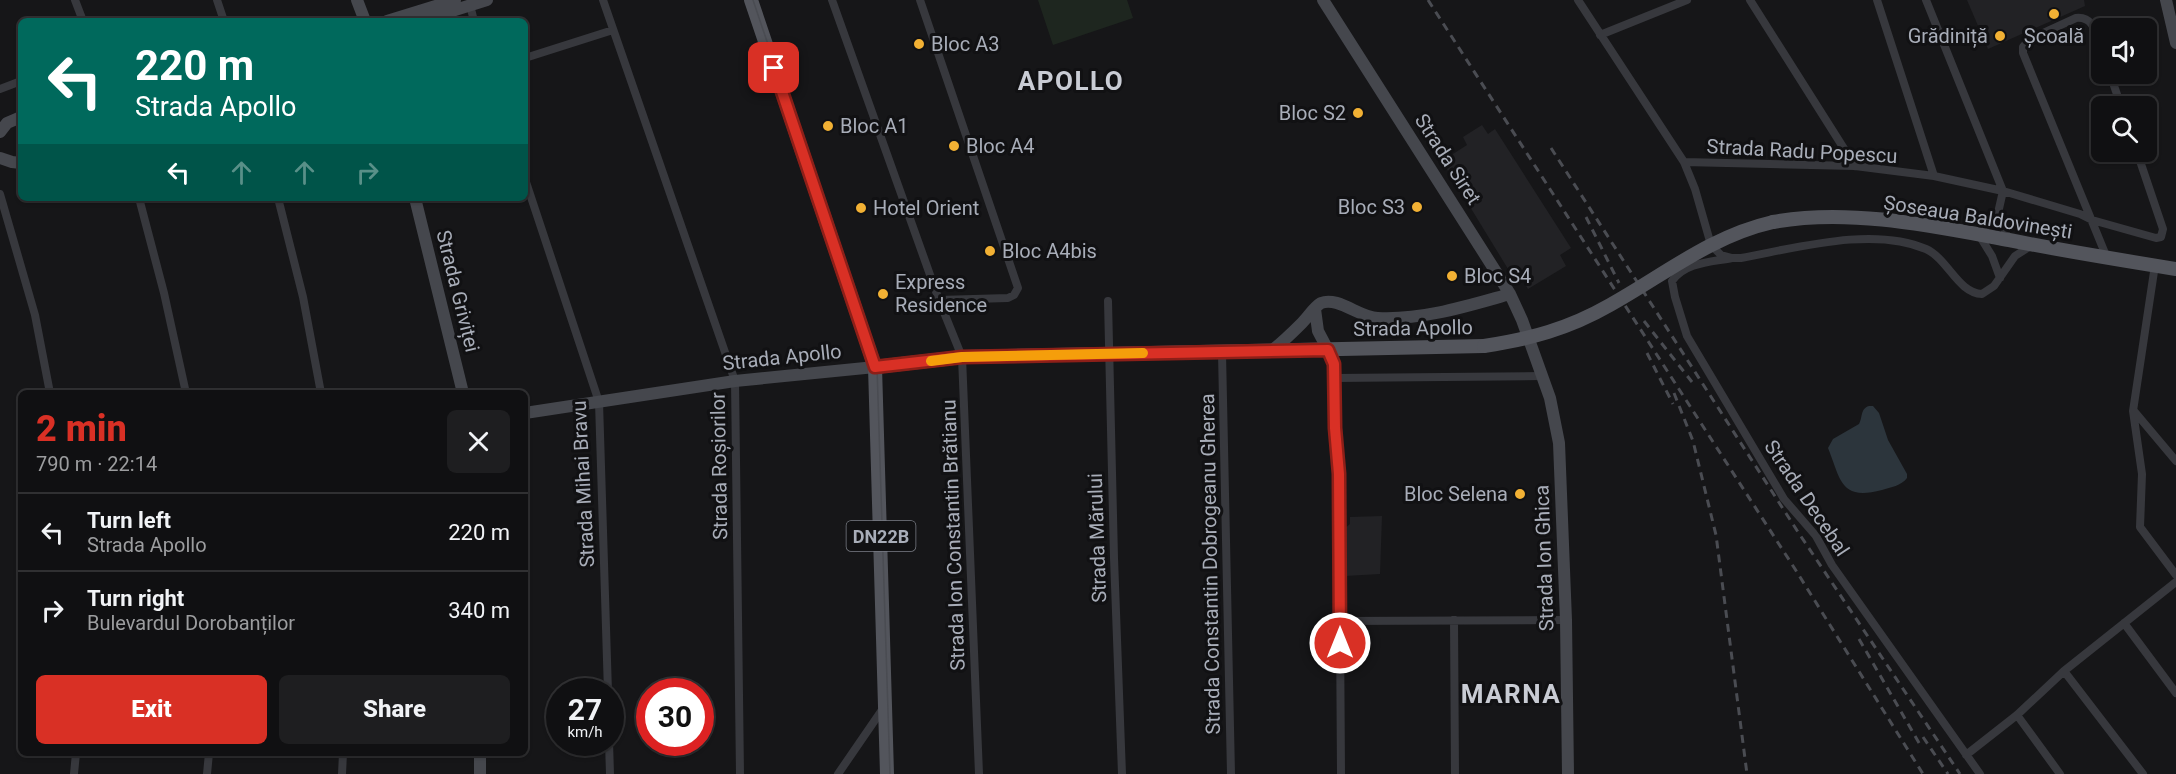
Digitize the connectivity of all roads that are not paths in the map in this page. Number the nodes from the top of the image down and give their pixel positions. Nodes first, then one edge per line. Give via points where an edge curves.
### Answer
1 (75, 0) edge
2 (216, 0) edge
3 (357, 0) edge
4 (455, 0) edge
5 (487, 0) edge
6 (603, 0) edge
7 (751, 0) edge
8 (832, 0) edge
9 (920, 0) edge
10 (1323, 0) edge
11 (1578, 0) edge
12 (1687, 0) edge
13 (1750, 0) edge
14 (1878, 0) edge
15 (1926, 0) edge
16 (2166, 0) edge
17 (470, 5) junction
18 (82, 18) edge
19 (223, 18) edge
20 (364, 18) edge
21 (397, 18) edge
22 (429, 18) edge
23 (473, 18) edge
24 (2091, 23) edge
25 (613, 30) junction
26 (1600, 35) junction
27 (2176, 43) edge
28 (528, 57) edge
29 (18, 82) edge
30 (0, 89) edge
31 (18, 118) edge
32 (0, 132) edge
33 (0, 158) edge
34 (1684, 162) junction
35 (2140, 162) edge
36 (18, 163) edge
37 (1855, 166) junction
38 (1934, 176) junction
39 (528, 188) edge
40 (2003, 191) junction
41 (0, 194) edge
42 (140, 201) edge
43 (279, 201) edge
44 (416, 201) edge
45 (1998, 213) junction
46 (2092, 220) junction
47 (1773, 222) joint
48 (1979, 235) junction
49 (2009, 241) junction
50 (2032, 245) junction
51 (1732, 258) junction
52 (2107, 258) junction
53 (2155, 265) junction
54 (2176, 268) edge
55 (2000, 278) junction
56 (1510, 294) junction
57 (939, 300) junction
58 (1108, 301) dead end
59 (1315, 309) junction
60 (1531, 344) joint
61 (1328, 350) junction
62 (1271, 351) junction
63 (1221, 353) junction
64 (1109, 354) junction
65 (962, 357) junction
66 (875, 367) junction
67 (1542, 376) junction
68 (1335, 378) junction
69 (735, 381) junction
70 (49, 390) edge
71 (185, 390) edge
72 (320, 390) edge
73 (462, 390) edge
74 (599, 402) junction
75 (2133, 411) junction
76 (528, 412) edge
77 (2176, 462) edge
78 (2176, 575) edge
79 (2176, 582) edge
80 (1454, 620) junction
81 (1566, 620) junction
82 (1340, 621) junction
83 (2124, 624) junction
84 (2064, 671) junction
85 (608, 678) edge
86 (2176, 693) edge
87 (886, 705) junction
88 (2017, 715) junction
89 (1966, 755) junction
90 (76, 756) edge
91 (209, 756) edge
92 (343, 756) edge
93 (480, 756) edge
94 (609, 756) edge
95 (74, 774) edge
96 (207, 774) edge
97 (342, 774) edge
98 (480, 774) edge
99 (610, 774) edge
100 (740, 774) edge
101 (838, 774) edge
102 (888, 774) edge
103 (979, 774) edge
104 (1122, 774) edge
105 (1231, 774) edge
106 (1341, 774) edge
107 (1455, 774) edge
108 (1568, 774) edge
109 (1980, 774) edge
110 (2060, 774) edge
111 (2143, 774) edge

1 - 18 street
2 - 19 street
3 - 20 street
4 - 21 street
5 - 17 street
6 - 25 street, Strada Roșiorilor
7 - 66 main road, DN22B
8 - 57 street, Strada Ion Constantin Brătianu
9 - 57 street via 1018,288 1008,298
10 - 56 street, Strada Siret
11 - 26 street
12 - 26 street
13 - 37 street
14 - 38 street
15 - 40 street
16 - 27 street
17 - 22 street
17 - 23 street
24 - 46 street via 2076,18 2030,39 2022,52
25 - 28 street
25 - 69 street, Strada Roșiorilor
26 - 34 street
29 - 30 street
31 - 32 street
33 - 36 street
34 - 37 street, Strada Radu Popescu
34 - 51 street via 1712,245 1721,255
35 - 46 street, Strada Radu Popescu via 2163,229 2161,237
37 - 38 street, Strada Radu Popescu
38 - 40 street, Strada Radu Popescu
39 - 74 street, Strada Mihai Bravu
40 - 45 street
40 - 46 street, Strada Radu Popescu
41 - 70 street via 35,315
42 - 71 street
43 - 72 street
44 - 73 street, Strada Griviței
45 - 48 street
45 - 49 street
46 - 52 street
47 - 48 main road, Șoseaua Baldovinești via 1846,217
47 - 61 main road, Strada Apollo, bridge via 1713,243 1611,305 1534,337 1484,346
48 - 49 main road, Șoseaua Baldovinești
48 - 55 street
49 - 50 main road, Șoseaua Baldovinești
50 - 52 main road, Șoseaua Baldovinești
50 - 55 street, Strada Decebal via 2015,256
51 - 55 street, Strada Decebal via 1837,241 1890,240 1928,250 1975,294 1989,291
51 - 89 street, Strada Decebal via 1695,265 1678,273 1672,281 1687,336 1784,499 1816,536 1832,565
52 - 53 main road, Șoseaua Baldovinești
53 - 54 main road, Șoseaua Baldovinești
53 - 75 street
56 - 59 street via 1411,318 1368,317 1334,302 1325,302
56 - 60 street, Strada Siret
57 - 65 street, Strada Ion Constantin Brătianu
58 - 64 street, Strada Mărului
59 - 61 street via 1318,331
59 - 62 street
60 - 67 street, Strada Ion Ghica
61 - 62 main road, Strada Apollo
61 - 68 street via 1334,360
62 - 63 main road, Strada Apollo
63 - 64 main road, Strada Apollo
63 - 105 street, Strada Constantin Dobrogeanu Gherea
64 - 65 main road, Strada Apollo
64 - 104 street, Strada Mărului
65 - 66 main road, Strada Apollo
65 - 103 street, Strada Ion Constantin Brătianu
66 - 69 street, Strada Apollo
66 - 87 main road, DN22B
67 - 68 street
67 - 81 street, Strada Ion Ghica via 1559,443
68 - 82 street
69 - 74 street, Strada Apollo
69 - 100 street, Strada Roșiorilor
74 - 76 street, Strada Apollo
74 - 85 street, Strada Mihai Bravu
75 - 77 street
75 - 78 street via 2142,474 2140,527
79 - 83 street
80 - 81 street
80 - 82 street
80 - 107 street
81 - 108 street, Strada Ion Ghica
82 - 106 street
83 - 84 street
83 - 86 street
84 - 88 street
84 - 111 street
87 - 101 street
87 - 102 main road, DN22B
88 - 89 street
88 - 110 street
89 - 109 street, Strada Decebal
90 - 95 street
91 - 96 street
92 - 97 street
93 - 98 street
94 - 99 street

